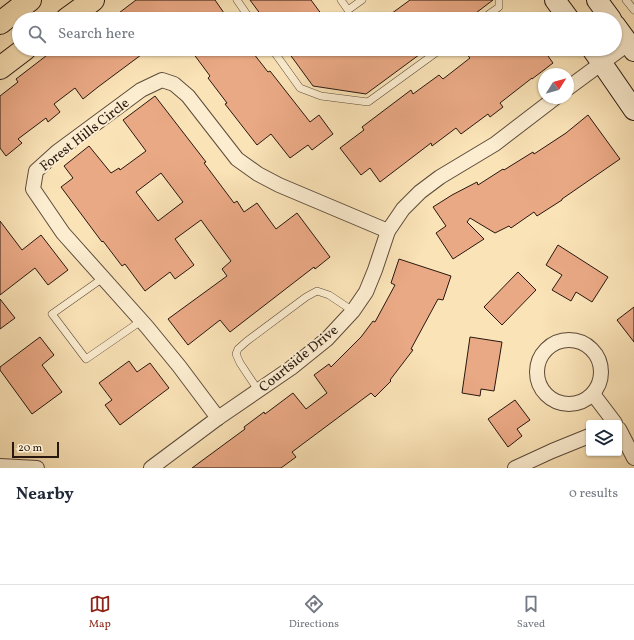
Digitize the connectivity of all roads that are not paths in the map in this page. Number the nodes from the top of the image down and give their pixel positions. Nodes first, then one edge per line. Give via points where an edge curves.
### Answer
1 (30, 0) edge
2 (92, 0) edge
3 (237, 0) edge
4 (341, 0) edge
5 (362, 0) edge
6 (500, 0) edge
7 (555, 0) edge
8 (597, 0) edge
9 (626, 0) edge
10 (634, 10) edge
11 (14, 12) edge
12 (76, 12) edge
13 (245, 12) edge
14 (492, 12) edge
15 (564, 12) edge
16 (606, 12) edge
17 (12, 13) edge
18 (0, 22) edge
19 (622, 35) edge
20 (631, 47) edge
21 (16, 56) edge
22 (277, 56) edge
23 (431, 56) edge
24 (597, 56) edge
25 (0, 68) edge
26 (574, 81) edge
27 (547, 104) edge
28 (634, 110) edge
29 (388, 231) junction
30 (103, 278) junction
31 (353, 311) junction
32 (141, 320) junction
33 (258, 390) junction
34 (594, 394) junction
35 (218, 418) junction
36 (613, 420) edge
37 (622, 435) edge
38 (586, 437) edge
39 (634, 458) edge
40 (0, 466) edge
41 (37, 468) edge
42 (151, 468) edge
43 (515, 468) edge

1 - 11 main road
2 - 12 main road
3 - 13 lane
4 - 5 lane via 348,10
6 - 14 lane via 499,7
7 - 15 main road
8 - 16 main road
9 - 10 lane
17 - 18 main road
19 - 20 main road
21 - 25 main road
22 - 23 lane via 300,88 320,96 368,102
24 - 26 street
24 - 28 main road
27 - 29 street, Courtside Drive via 495,144 420,192 403,209
29 - 30 street, Forest Hills Circle via 258,174 238,159 188,96 174,84 162,80 141,90 36,170 33,189 63,233
29 - 31 street, Courtside Drive via 366,292
30 - 32 street, Forest Hills Circle
30 - 32 lane via 52,314 86,359
31 - 33 street, Courtside Drive via 327,338 291,368
31 - 33 lane via 329,295 317,292 306,297 247,341 236,354
32 - 35 street, Forest Hills Circle
33 - 35 street, Courtside Drive
34 - 34 street via 581,403 565,405 550,399 540,387 536,372 540,356 551,345 566,339 581,341 594,351 601,364 601,380
34 - 36 street
35 - 42 street, Courtside Drive
37 - 39 street
38 - 43 street
40 - 41 street

